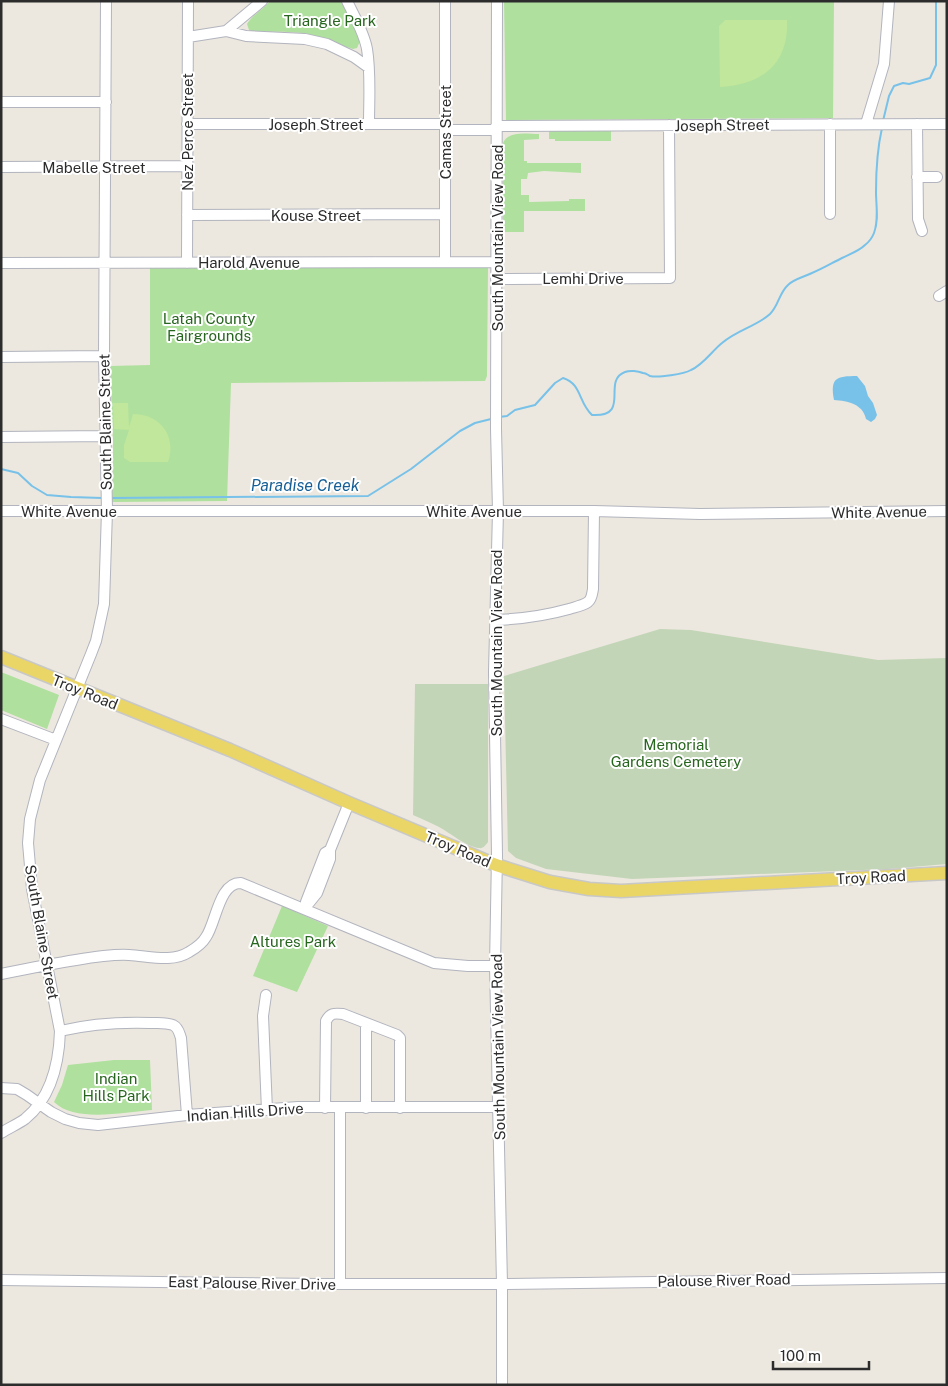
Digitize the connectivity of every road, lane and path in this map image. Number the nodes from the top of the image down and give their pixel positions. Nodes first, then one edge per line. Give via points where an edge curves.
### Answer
1 (106, 1) edge
2 (188, 1) edge
3 (262, 1) edge
4 (347, 1) edge
5 (445, 1) edge
6 (497, 1) edge
7 (889, 1) edge
8 (226, 31) junction
9 (188, 37) junction
10 (368, 67) junction
11 (1, 102) edge
12 (106, 102) junction
13 (188, 124) junction
14 (369, 124) junction
15 (830, 124) junction
16 (866, 124) junction
17 (917, 124) junction
18 (947, 124) edge
19 (669, 125) junction
20 (445, 127) junction
21 (496, 128) junction
22 (106, 166) junction
23 (187, 166) junction
24 (1, 167) edge
25 (917, 176) junction
26 (937, 176) dead end
27 (445, 214) junction
28 (830, 214) dead end
29 (187, 215) junction
30 (922, 231) dead end
31 (1, 262) edge
32 (187, 262) junction
33 (445, 262) junction
34 (496, 262) junction
35 (105, 263) junction
36 (496, 279) junction
37 (104, 356) junction
38 (1, 357) edge
39 (106, 436) junction
40 (1, 437) edge
41 (106, 508) junction
42 (1, 511) edge
43 (498, 511) junction
44 (594, 511) junction
45 (947, 511) edge
46 (496, 620) junction
47 (1, 657) edge
48 (77, 689) junction
49 (1, 719) edge
50 (56, 740) junction
51 (349, 803) junction
52 (496, 865) junction
53 (947, 873) edge
54 (304, 909) junction
55 (47, 965) junction
56 (496, 966) junction
57 (1, 974) edge
58 (266, 995) dead end
59 (366, 1023) junction
60 (60, 1031) junction
61 (1, 1088) edge
62 (39, 1103) junction
63 (325, 1108) junction
64 (340, 1108) junction
65 (366, 1108) junction
66 (400, 1108) junction
67 (498, 1108) junction
68 (268, 1110) junction
69 (187, 1116) junction
70 (1, 1132) edge
71 (947, 1278) edge
72 (1, 1280) edge
73 (340, 1284) junction
74 (502, 1284) junction
75 (502, 1385) edge

1 - 12 street, South Blaine Street
2 - 9 street, Nez Perce Street
3 - 8 street
4 - 10 street via 362,32
5 - 20 street, Camas Street
6 - 21 street, South Mountain View Road
7 - 16 street via 884,64
8 - 9 street
8 - 10 street via 327,44
9 - 13 street, Nez Perce Street
10 - 14 street
11 - 12 street
12 - 22 street, South Blaine Street
13 - 14 street, Joseph Street
13 - 23 street, Nez Perce Street
14 - 20 street, Joseph Street
15 - 16 street, Joseph Street
15 - 19 street, Joseph Street
15 - 28 street
16 - 17 street, Joseph Street
17 - 18 street, Joseph Street
17 - 25 street
19 - 21 street, Joseph Street
19 - 36 street, Lemhi Drive via 670,278
20 - 21 street, Joseph Street
20 - 27 street, Camas Street
21 - 34 street, South Mountain View Road
22 - 23 street, Mabelle Street
22 - 24 street, Mabelle Street
22 - 35 street, South Blaine Street
23 - 29 street, Nez Perce Street
25 - 26 street
25 - 30 street via 918,219
27 - 29 street, Kouse Street
27 - 33 street, Camas Street
29 - 32 street, Nez Perce Street
31 - 35 street, Harold Avenue
32 - 33 street, Harold Avenue
32 - 35 street, Harold Avenue
33 - 34 street, Harold Avenue
34 - 36 street, South Mountain View Road
35 - 37 street, South Blaine Street
36 - 43 street, South Mountain View Road
37 - 38 street
37 - 39 street, South Blaine Street
39 - 40 street
39 - 41 street, South Blaine Street
41 - 42 street, White Avenue
41 - 43 street, White Avenue
41 - 48 street, South Blaine Street via 104,604 96,641
43 - 44 street, White Avenue
43 - 46 street, South Mountain View Road
44 - 45 street, White Avenue via 700,514
44 - 46 street via 592,597 588,602 530,618
46 - 52 street, South Mountain View Road
47 - 48 main road, Troy Road
48 - 50 street, South Blaine Street
48 - 51 main road, Troy Road via 230,750
49 - 50 street
50 - 55 street, South Blaine Street via 30,819 28,843 32,889
51 - 52 main road, Troy Road
51 - 54 street via 330,850 325,853
52 - 53 main road, Troy Road via 550,882 604,890
52 - 56 street, South Mountain View Road
54 - 55 street via 236,883 222,896 207,936 187,954 173,958 95,956
54 - 56 street via 434,963
55 - 57 street
55 - 60 street, South Blaine Street
56 - 67 street, South Mountain View Road
58 - 68 street via 263,1016
59 - 63 street via 343,1014 329,1015 326,1022
59 - 65 street
59 - 66 street via 400,1038
60 - 62 street, South Blaine Street via 55,1070
60 - 69 street via 125,1022 173,1026 181,1038
61 - 62 street, Indian Hills Drive via 17,1090
62 - 69 street, Indian Hills Drive via 65,1119 98,1125
62 - 70 street, South Blaine Street via 25,1118
63 - 64 street, Indian Hills Drive
63 - 68 street, Indian Hills Drive
64 - 65 street, Indian Hills Drive
64 - 73 street
65 - 66 street, Indian Hills Drive
66 - 67 street, Indian Hills Drive
67 - 74 street, South Mountain View Road
68 - 69 street, Indian Hills Drive
71 - 74 street, Palouse River Road
72 - 73 street, East Palouse River Drive
73 - 74 street, East Palouse River Drive
74 - 75 street, South Mountain View Road

